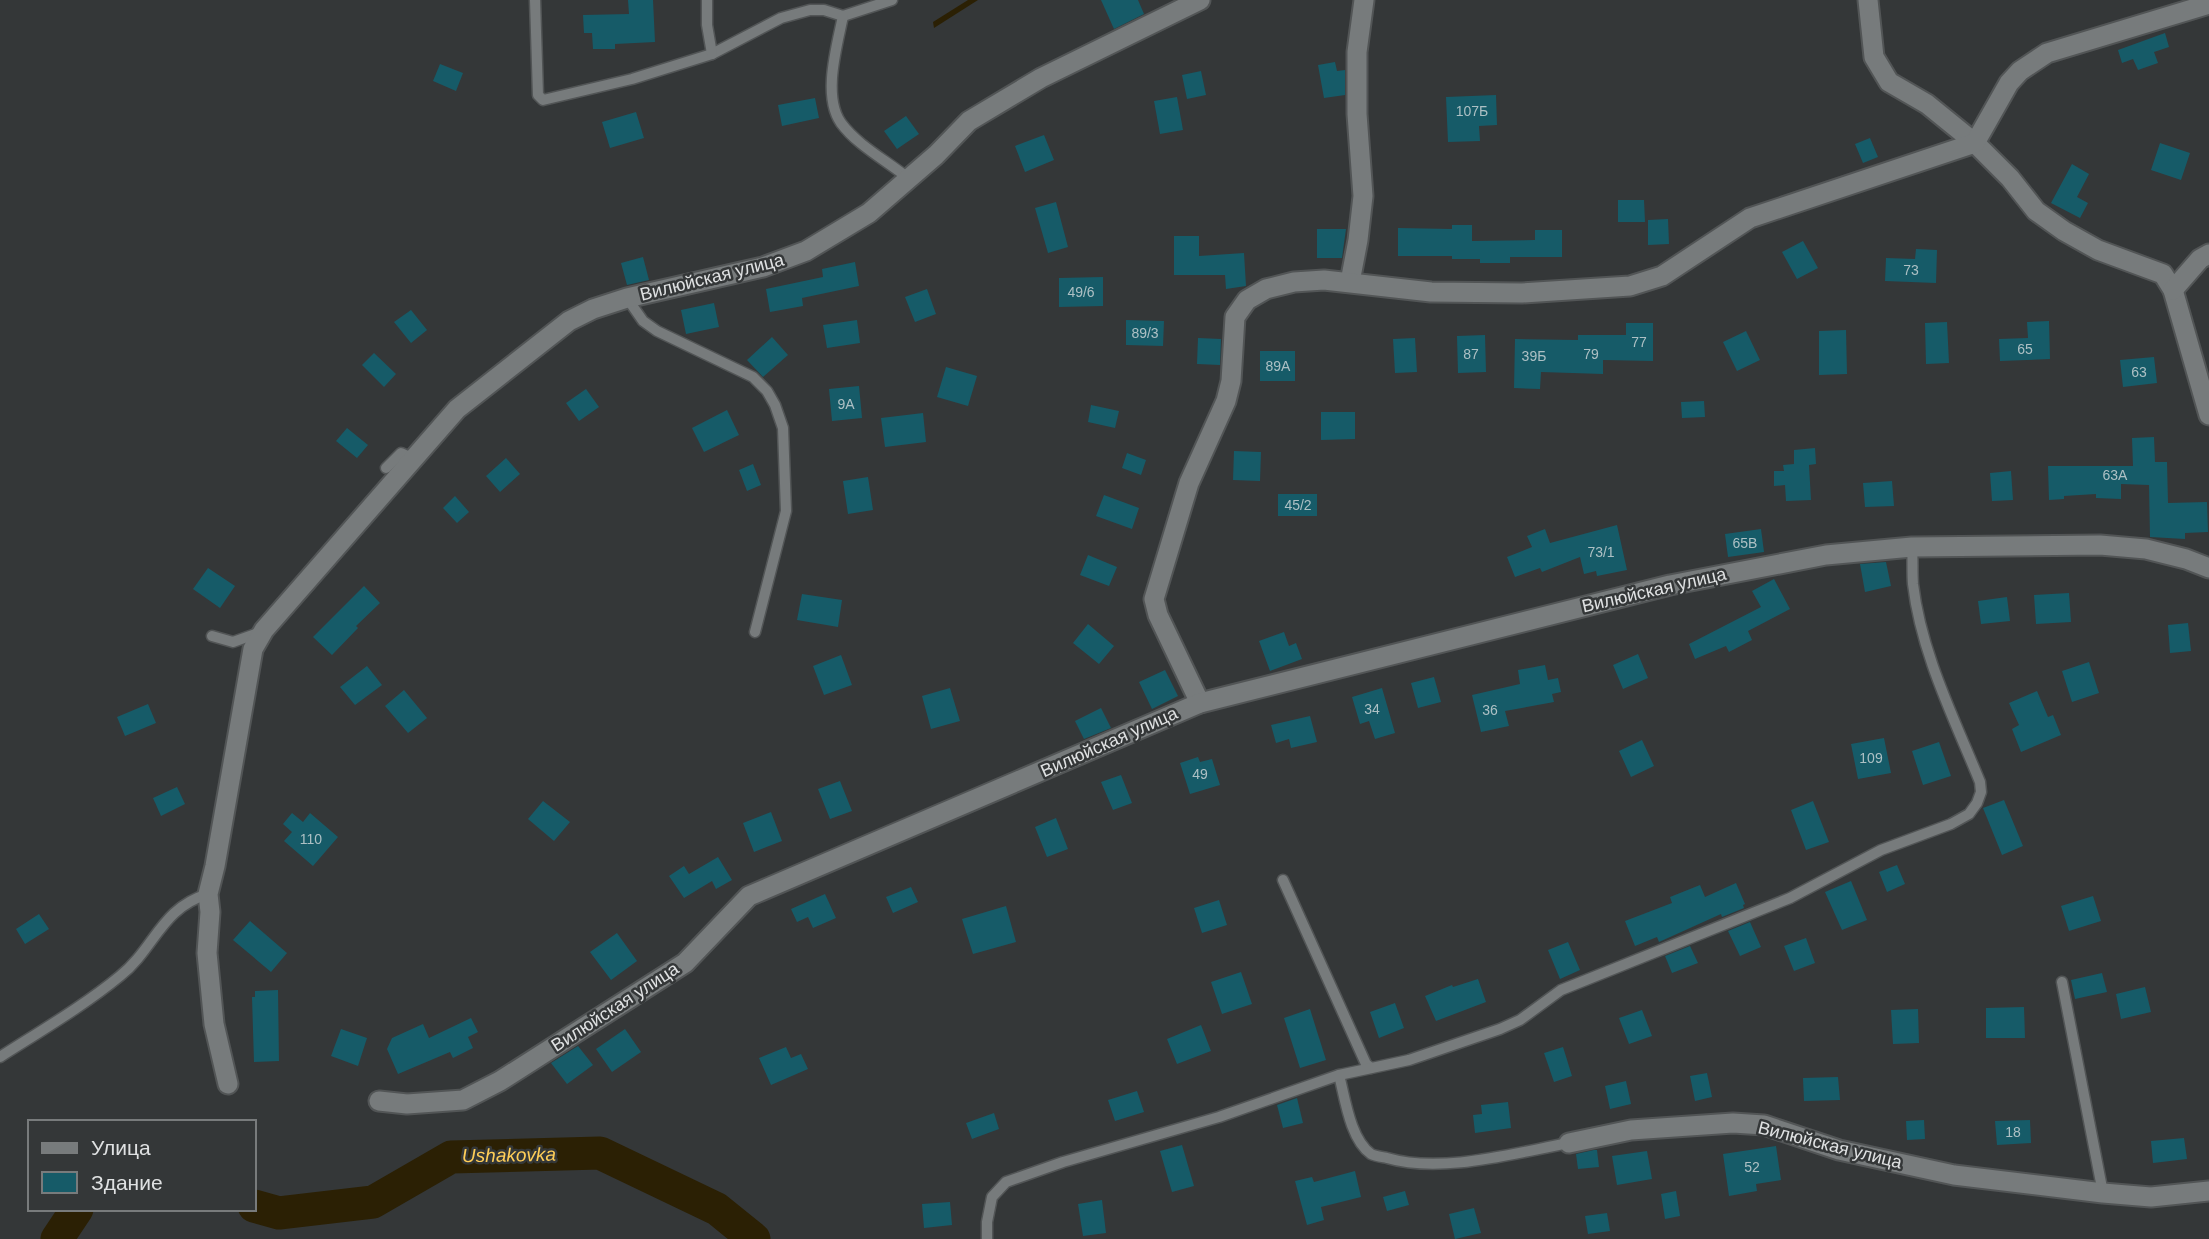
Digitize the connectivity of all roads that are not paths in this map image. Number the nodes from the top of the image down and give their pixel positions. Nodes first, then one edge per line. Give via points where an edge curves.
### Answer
1 (535, 0) edge
2 (707, 0) edge
3 (892, 0) edge
4 (1200, 0) edge
5 (1364, 0) edge
6 (1868, 0) edge
7 (2209, 4) edge
8 (843, 16) junction
9 (712, 54) junction
10 (1975, 143) junction
11 (908, 178) junction
12 (2209, 254) edge
13 (1350, 282) junction
14 (2173, 290) junction
15 (627, 298) junction
16 (2209, 415) edge
17 (414, 459) junction
18 (386, 468) dead end
19 (1912, 547) junction
20 (2209, 568) edge
21 (264, 630) junction
22 (755, 632) dead end
23 (212, 636) dead end
24 (1200, 703) junction
25 (1283, 880) dead end
26 (208, 894) junction
27 (2062, 982) dead end
28 (0, 1057) edge
29 (1371, 1068) junction
30 (1339, 1075) junction
31 (228, 1084) dead end
32 (379, 1101) dead end
33 (1569, 1143) joint
34 (2209, 1191) edge
35 (2102, 1193) junction
36 (987, 1239) edge

1 - 9 lane via 538,95 543,100
2 - 9 lane
3 - 8 lane
4 - 11 street, Вилюйская улица via 1041,78 968,121
5 - 13 street via 1357,52 1363,196
6 - 10 street via 1874,57 1889,82 1927,104
7 - 10 street via 2047,52 2010,83
8 - 9 lane via 810,10 781,18
8 - 11 lane via 833,65 836,115 853,135
10 - 13 street via 1750,218 1662,276 1630,286 1522,293 1431,292
10 - 14 street via 2036,211 2098,250 2162,274
11 - 15 street, Вилюйская улица via 869,213 789,259
12 - 14 street
13 - 24 street via 1324,279 1266,289 1247,300 1235,317 1226,401 1189,484 1154,599
14 - 16 street
15 - 17 street, Вилюйская улица via 569,321 457,410
15 - 22 lane via 657,331 753,377 775,405 783,428 786,511
17 - 18 lane via 401,453
17 - 21 street, Вилюйская улица
19 - 20 street, Вилюйская улица via 2100,545 2146,549
19 - 24 street, Вилюйская улица via 1826,555 1670,585
19 - 29 lane via 1913,584 1925,639 1980,782 1981,792 1969,814 1881,850 1777,903 1560,990 1500,1029
21 - 23 lane, Вилюйская улица via 233,642
21 - 26 street, Вилюйская улица via 249,667
24 - 32 street, Вилюйская улица via 749,896 685,963 463,1100
25 - 29 lane
26 - 28 lane via 176,910 120,976
26 - 31 street, Вилюйская улица via 209,980
27 - 35 lane
29 - 30 lane
30 - 33 lane, Вилюйская улица via 1352,1129 1371,1154 1415,1162 1465,1161
30 - 36 lane via 1006,1182 992,1197
33 - 35 street, Вилюйская улица via 1631,1130 1764,1125 1839,1150 1954,1175
34 - 35 street, Вилюйская улица via 2151,1197

